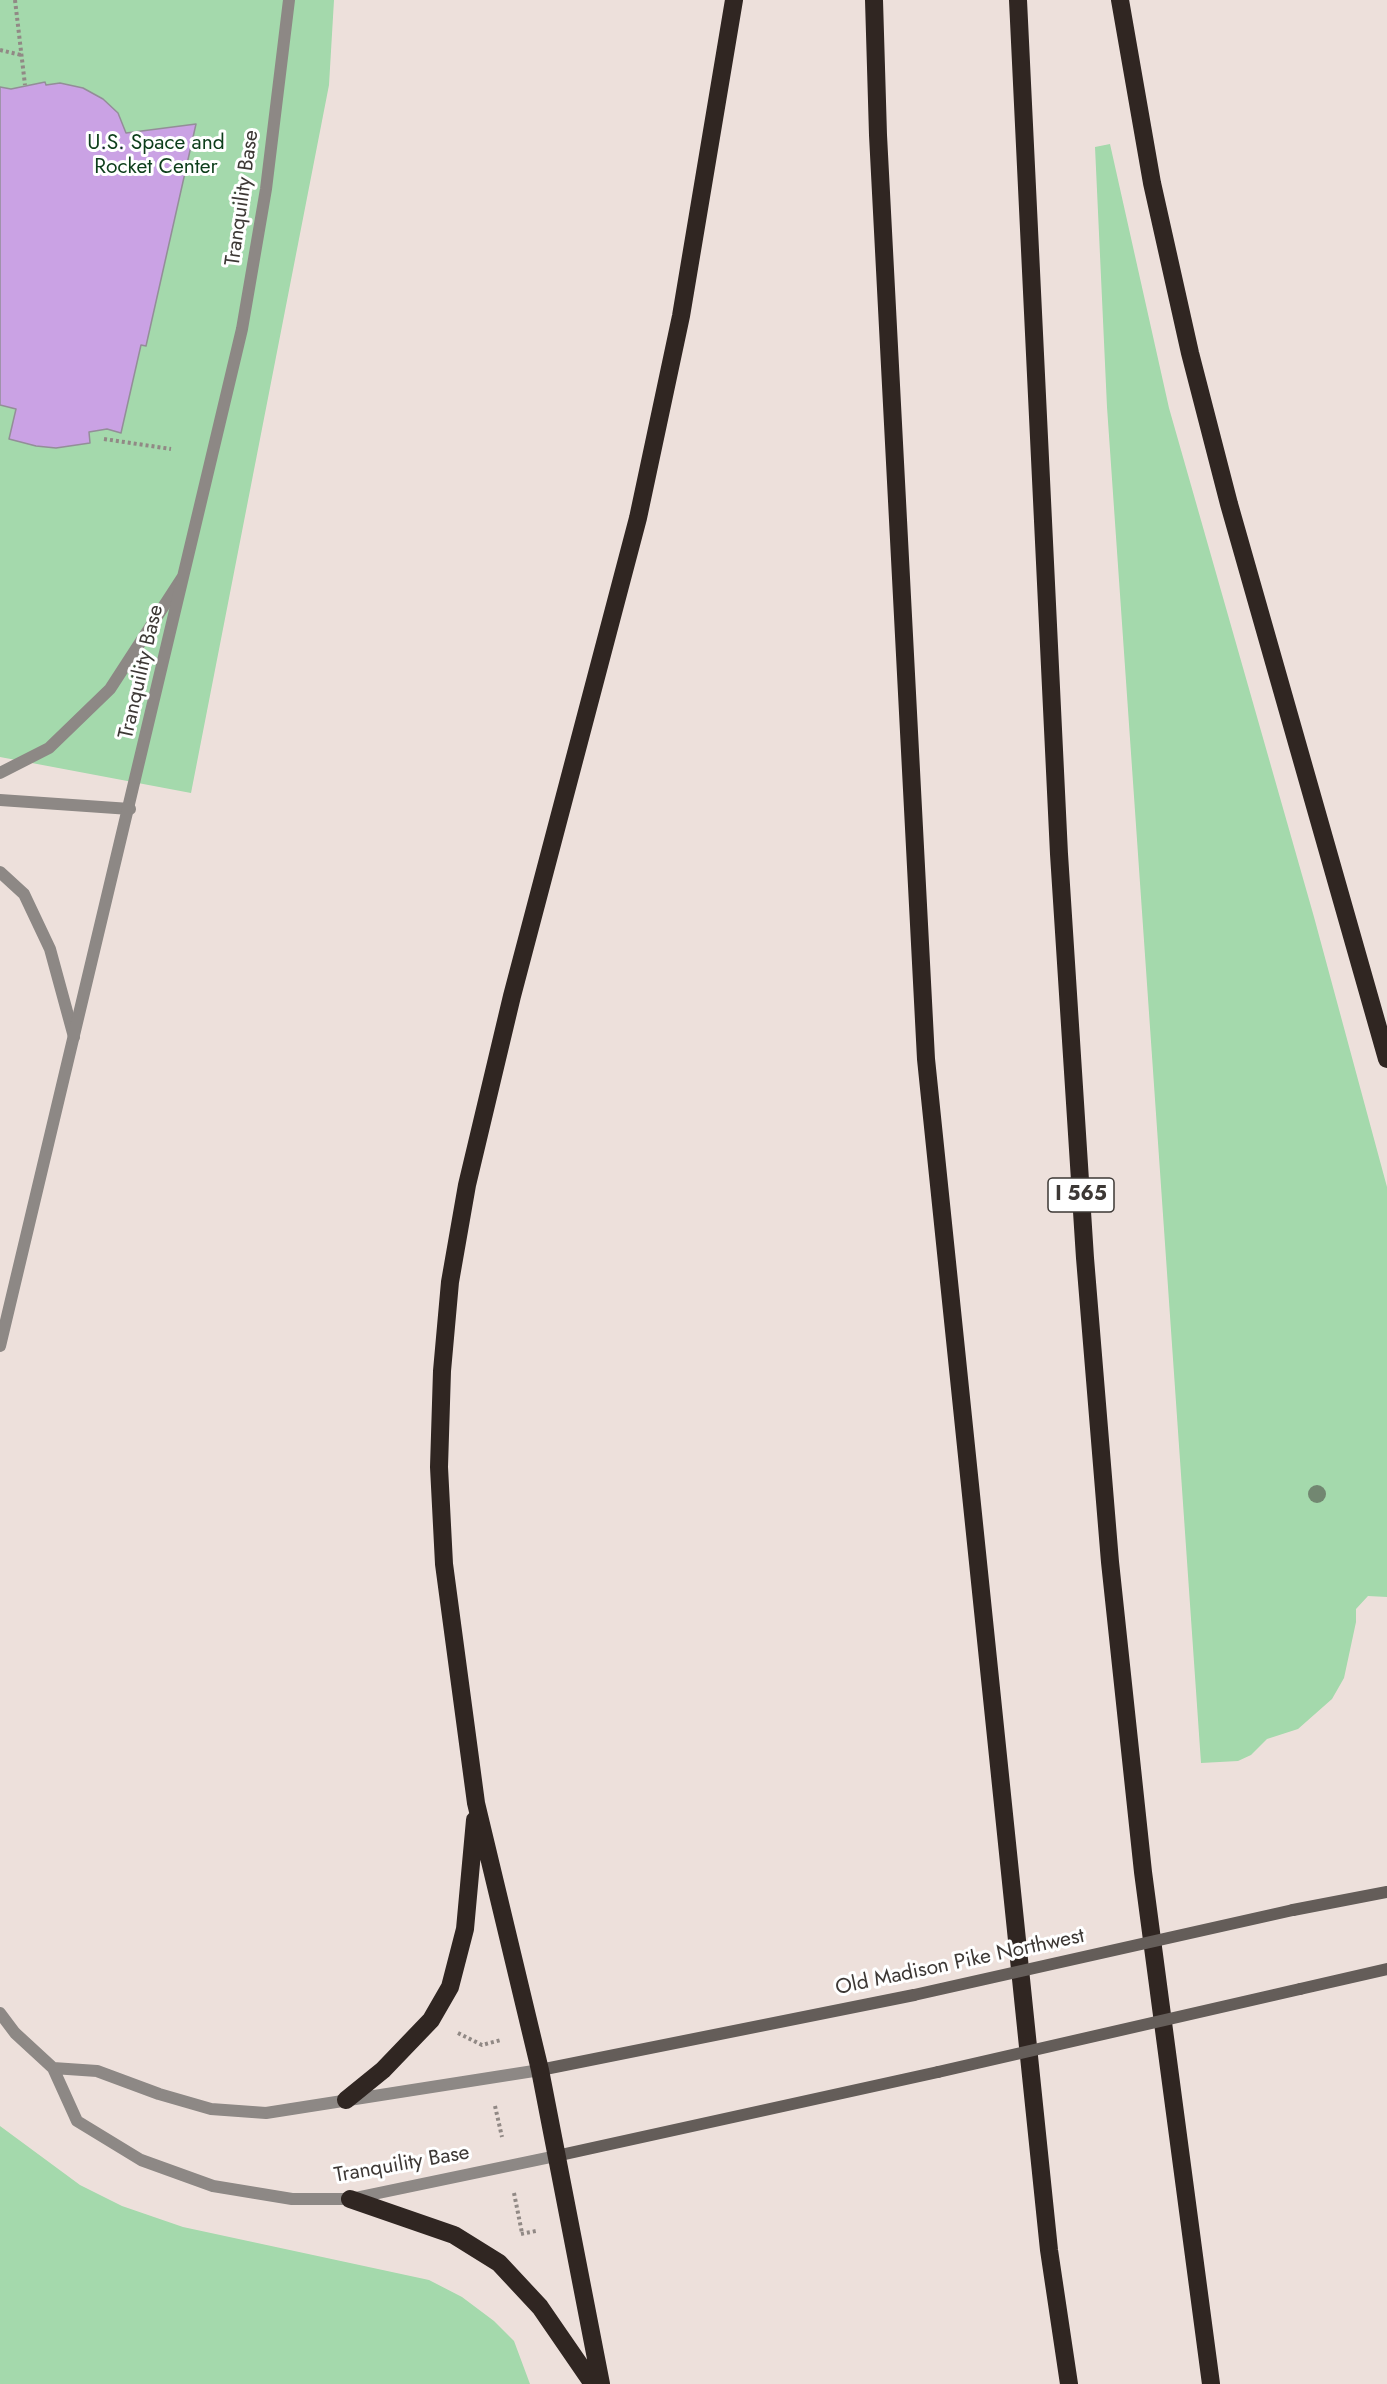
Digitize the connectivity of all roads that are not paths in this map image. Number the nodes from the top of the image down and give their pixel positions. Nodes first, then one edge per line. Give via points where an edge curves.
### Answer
1 (289, 0) edge
2 (734, 0) edge
3 (874, 0) edge
4 (1018, 0) edge
5 (1120, 0) edge
6 (184, 574) junction
7 (0, 773) edge
8 (0, 800) edge
9 (130, 809) junction
10 (0, 872) edge
11 (75, 1036) junction
12 (1387, 1059) edge
13 (0, 1346) edge
14 (476, 1803) junction
15 (1387, 1892) edge
16 (1387, 1969) edge
17 (0, 2013) edge
18 (53, 2068) junction
19 (540, 2070) junction
20 (346, 2100) junction
21 (556, 2156) junction
22 (350, 2199) junction
23 (593, 2384) edge
24 (601, 2384) edge
25 (1069, 2384) edge
26 (1211, 2384) edge

1 - 6 street, Tranquility Base via 266,189 242,329
2 - 14 highway via 681,316 638,518 512,996 467,1185 450,1281 442,1371 440,1488 444,1564
3 - 25 highway via 926,1059 1049,2250
4 - 26 highway, I 565 via 1059,854 1085,1258 1105,1503 1143,1872
5 - 12 highway via 1152,183 1192,363
6 - 7 street via 110,689 49,748
6 - 9 street, Tranquility Base
8 - 9 street
9 - 11 street, Tranquility Base
10 - 11 street via 24,894 50,949
11 - 13 street, Tranquility Base
14 - 19 highway
14 - 20 highway via 465,1929 450,1987 430,2020 383,2070
15 - 19 main road, Old Madison Pike Northwest, bridge via 914,1995
16 - 21 main road, bridge
17 - 18 street, Tranquility Base via 15,2033
18 - 20 street via 97,2071 211,2109 266,2113
18 - 22 street, Tranquility Base via 77,2121 141,2160 213,2186 292,2199
19 - 20 street
19 - 21 highway
21 - 22 street, Tranquility Base
21 - 24 highway
22 - 23 highway via 454,2235 499,2263 540,2307

